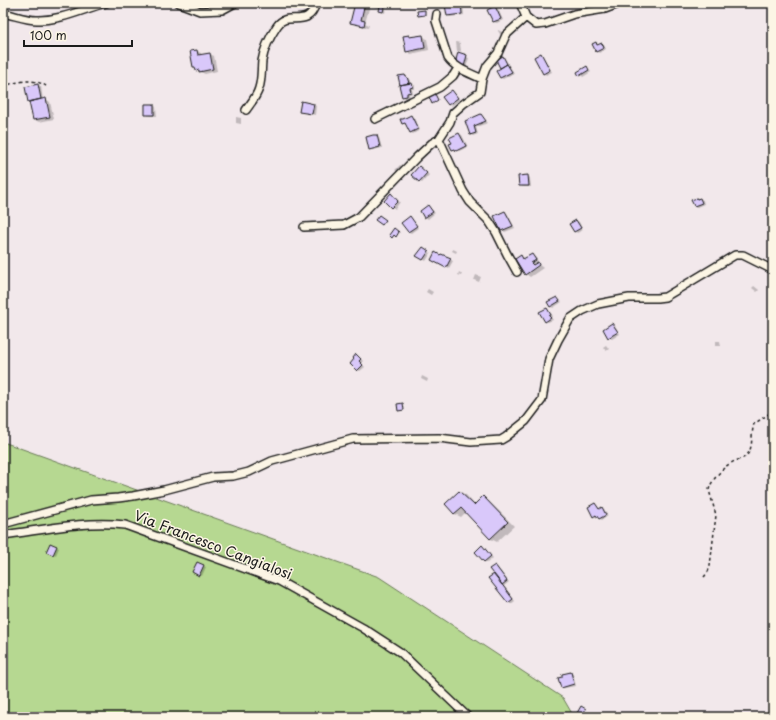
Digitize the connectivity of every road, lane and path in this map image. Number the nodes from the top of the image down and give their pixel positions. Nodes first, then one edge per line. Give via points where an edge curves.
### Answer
1 (106, 3) edge
2 (179, 3) edge
3 (235, 3) edge
4 (316, 3) edge
5 (520, 3) edge
6 (621, 3) edge
7 (3, 13) edge
8 (437, 14) dead end
9 (526, 17) junction
10 (458, 68) junction
11 (482, 79) junction
12 (3, 86) edge
13 (46, 86) dead end
14 (246, 110) dead end
15 (375, 119) dead end
16 (438, 139) junction
17 (304, 227) dead end
18 (773, 270) edge
19 (517, 272) dead end
20 (773, 411) edge
21 (3, 524) edge
22 (3, 534) edge
23 (704, 577) dead end
24 (468, 717) edge

1 - 7 street via 53,19 36,20
2 - 3 street via 200,11 222,10
4 - 14 street via 308,16 285,20 276,26 262,61 259,90
5 - 9 street
6 - 9 street via 605,10 574,14 536,26
8 - 10 street via 436,21 448,58
9 - 11 street via 506,34
10 - 11 street
10 - 15 street via 440,87
11 - 16 street via 480,92 453,113
12 - 13 path via 31,80 39,81
16 - 17 street via 359,217 344,225
16 - 19 street via 463,191 489,221
18 - 21 street via 743,255 735,255 664,297 619,299 582,311 570,319 549,359 542,400 526,421 501,440 471,442 439,438 353,439 272,461 249,472 233,476 213,477 133,496 91,500
20 - 23 path via 754,424 748,454 743,459 724,467 710,486 716,515 710,566
22 - 24 street, Via Francesco Cangialosi via 90,524 125,525 279,581 364,628 400,652

